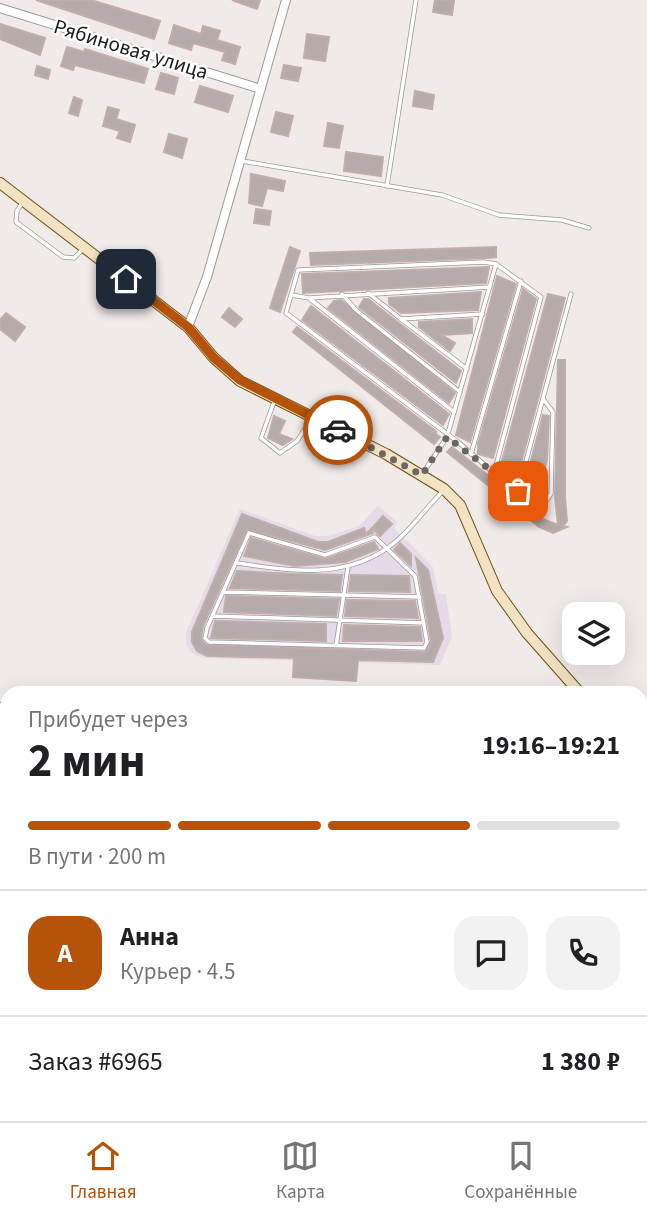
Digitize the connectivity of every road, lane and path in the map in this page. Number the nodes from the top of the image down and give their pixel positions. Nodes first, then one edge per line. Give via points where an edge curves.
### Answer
1 (286, 0) edge
2 (416, 0) edge
3 (0, 8) edge
4 (261, 89) junction
5 (241, 161) junction
6 (0, 184) edge
7 (387, 186) junction
8 (23, 201) junction
9 (589, 228) dead end
10 (84, 248) junction
11 (496, 264) junction
12 (521, 281) junction
13 (491, 287) junction
14 (367, 293) junction
15 (342, 294) junction
16 (571, 294) dead end
17 (291, 295) junction
18 (309, 298) junction
19 (483, 314) junction
20 (401, 319) junction
21 (188, 327) junction
22 (467, 369) junction
23 (460, 392) junction
24 (543, 399) junction
25 (274, 400) junction
26 (454, 412) junction
27 (313, 417) junction
28 (447, 437) junction
29 (471, 454) junction
30 (494, 473) junction
31 (422, 475) junction
32 (444, 489) junction
33 (518, 491) junction
34 (386, 549) junction
35 (238, 563) junction
36 (348, 567) junction
37 (223, 592) junction
38 (346, 596) junction
39 (420, 597) junction
40 (213, 616) junction
41 (341, 622) junction
42 (425, 623) junction
43 (336, 646) junction
44 (574, 686) edge

1 - 4 street
2 - 7 lane
3 - 4 street, Рябиновая улица
4 - 5 street
5 - 7 lane
5 - 21 street
6 - 8 main road
7 - 9 lane via 442,195 499,215 562,220
8 - 10 main road
8 - 10 lane via 16,222 69,259
10 - 21 main road
11 - 12 lane
11 - 13 lane
11 - 17 lane via 298,270
12 - 29 lane
12 - 30 lane via 541,297
13 - 14 lane
13 - 19 lane
14 - 15 lane
14 - 20 lane
15 - 18 lane
15 - 23 lane
16 - 24 lane
17 - 18 lane
17 - 28 lane via 286,313
18 - 26 lane
19 - 20 lane
19 - 22 lane
20 - 22 lane
21 - 25 main road via 214,358
22 - 23 lane
23 - 26 lane
24 - 33 lane
24 - 33 lane via 553,412 551,494 543,505
25 - 27 main road
25 - 27 lane via 261,438 279,453 297,441
26 - 28 lane
27 - 31 main road
28 - 29 lane
28 - 31 lane
29 - 30 lane
30 - 33 lane
31 - 32 main road
32 - 34 lane
32 - 44 main road via 460,505 497,591
34 - 35 lane via 375,537 316,555 249,534
34 - 36 lane
34 - 39 lane via 415,576
35 - 36 lane via 307,570
35 - 37 lane
36 - 38 lane
37 - 38 lane
37 - 40 lane
38 - 39 lane
38 - 41 lane
39 - 42 lane
40 - 41 lane
40 - 43 lane via 205,638 209,642
41 - 42 lane
41 - 43 lane
42 - 43 lane via 424,648

